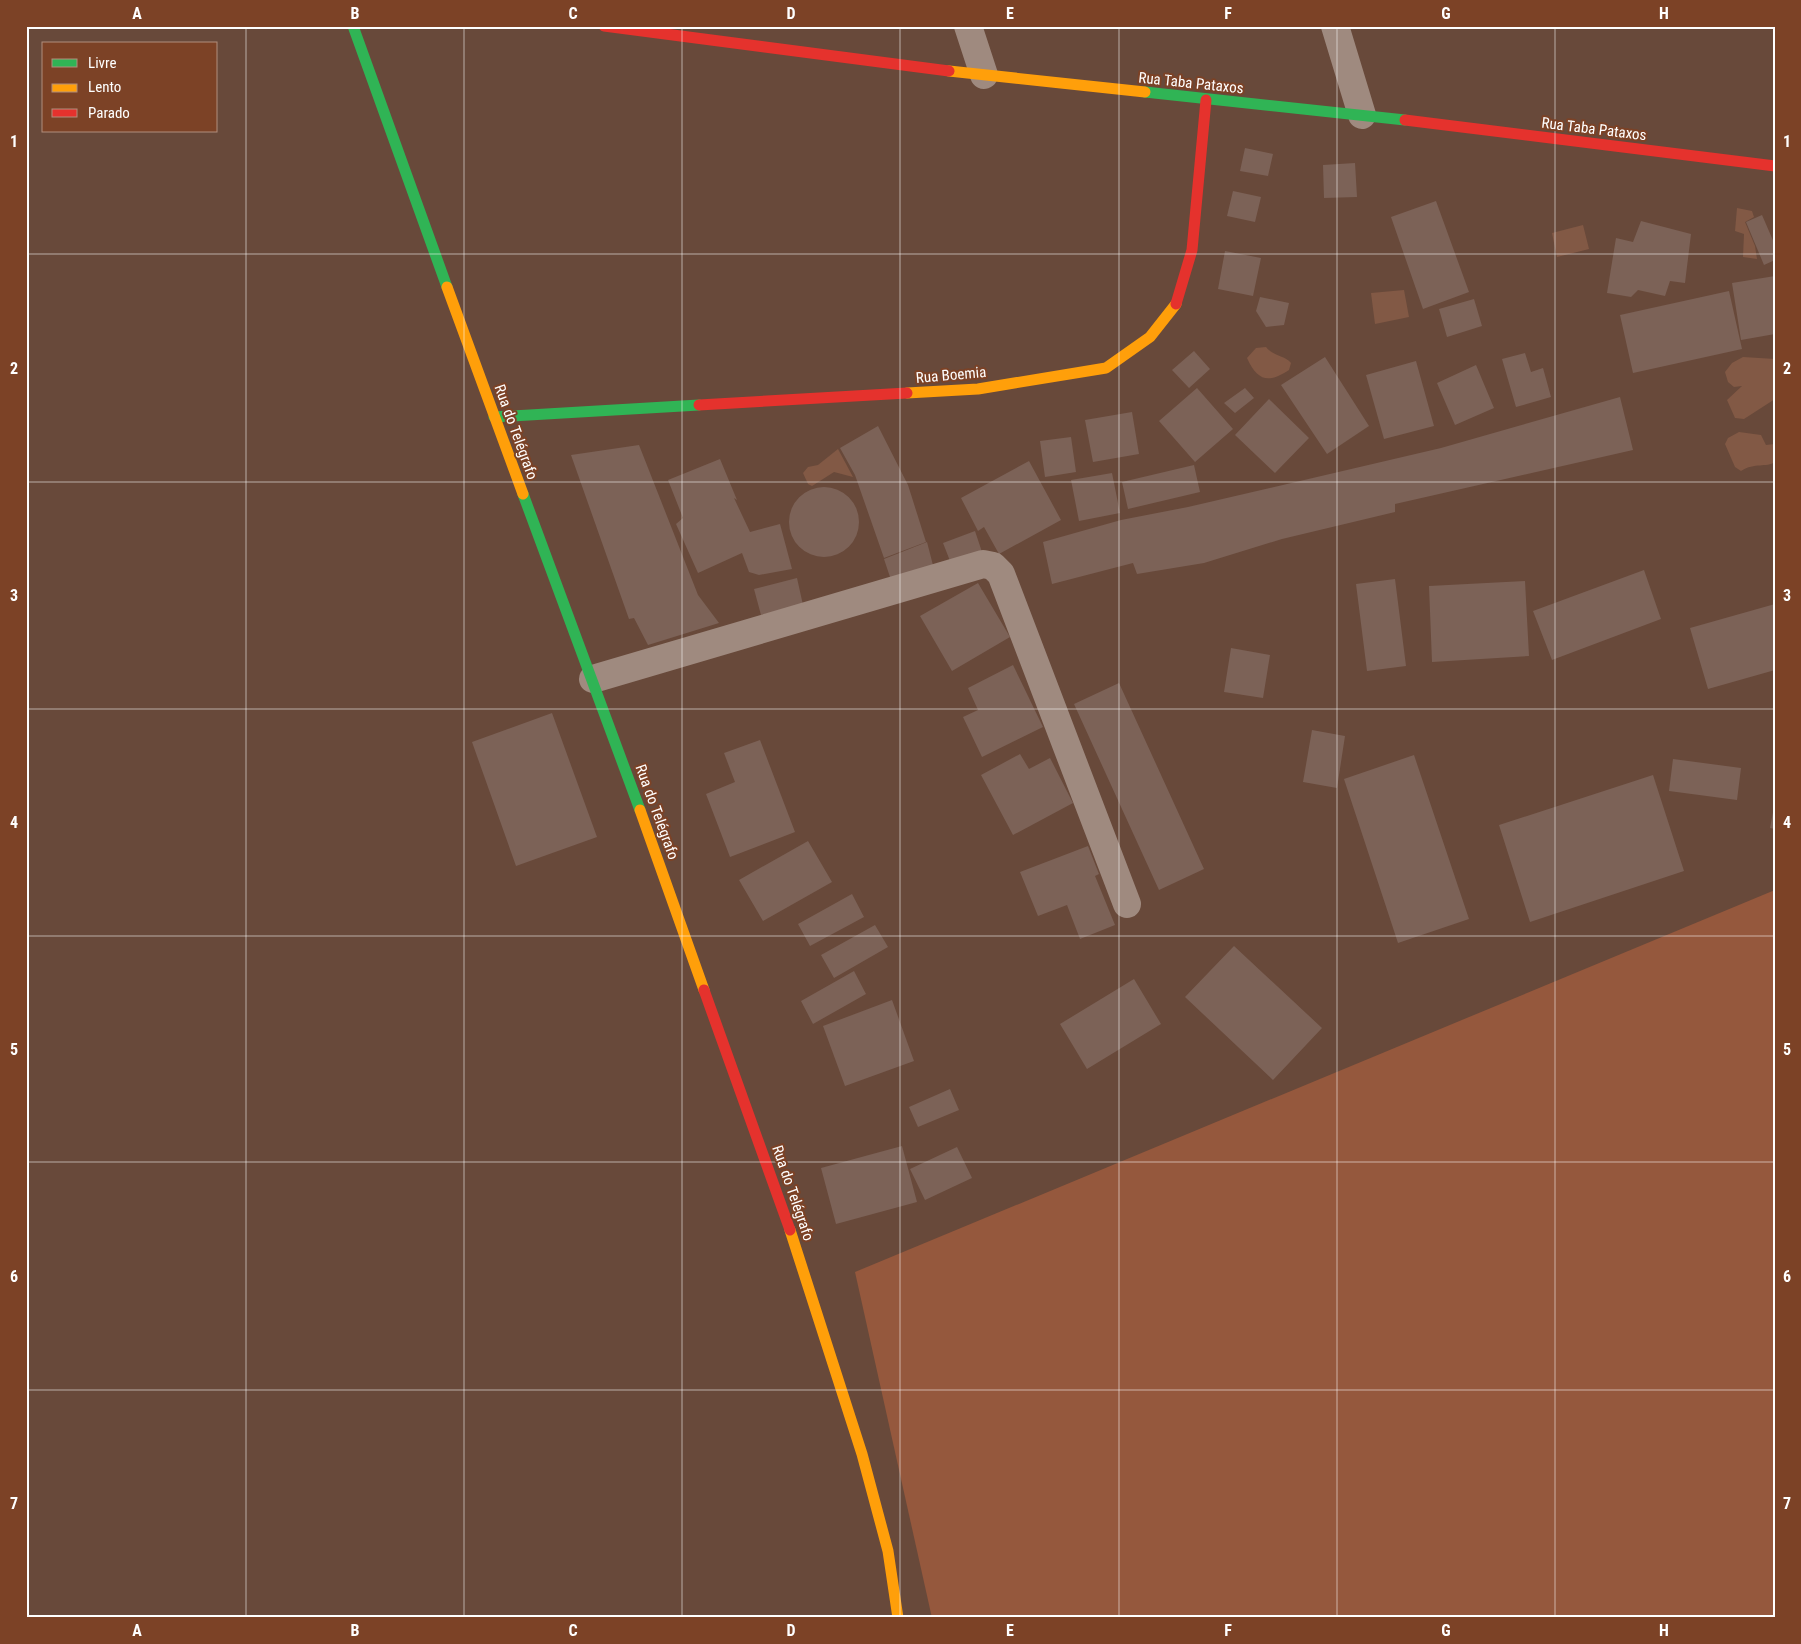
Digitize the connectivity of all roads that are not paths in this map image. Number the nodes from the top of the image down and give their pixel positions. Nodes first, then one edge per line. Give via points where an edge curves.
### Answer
1 (353, 26) edge
2 (604, 26) edge
3 (968, 26) edge
4 (1335, 26) edge
5 (984, 75) junction
6 (1206, 100) junction
7 (1362, 115) junction
8 (1775, 166) edge
9 (494, 417) junction
10 (593, 679) junction
11 (1127, 904) dead end
12 (898, 1618) edge

1 - 9 street, Rua do Telégrafo
2 - 5 street, Rua Taba Pataxos
3 - 5 street
4 - 7 street
5 - 6 street, Rua Taba Pataxos
6 - 7 street, Rua Taba Pataxos
6 - 9 street, Rua Boemia via 1192,250 1177,303 1150,337 1106,368 978,389
7 - 8 street, Rua Taba Pataxos
9 - 10 street, Rua do Telégrafo
10 - 11 street via 983,564 993,566 1000,574
10 - 12 street, Rua do Telégrafo via 794,1242 862,1454 888,1551

